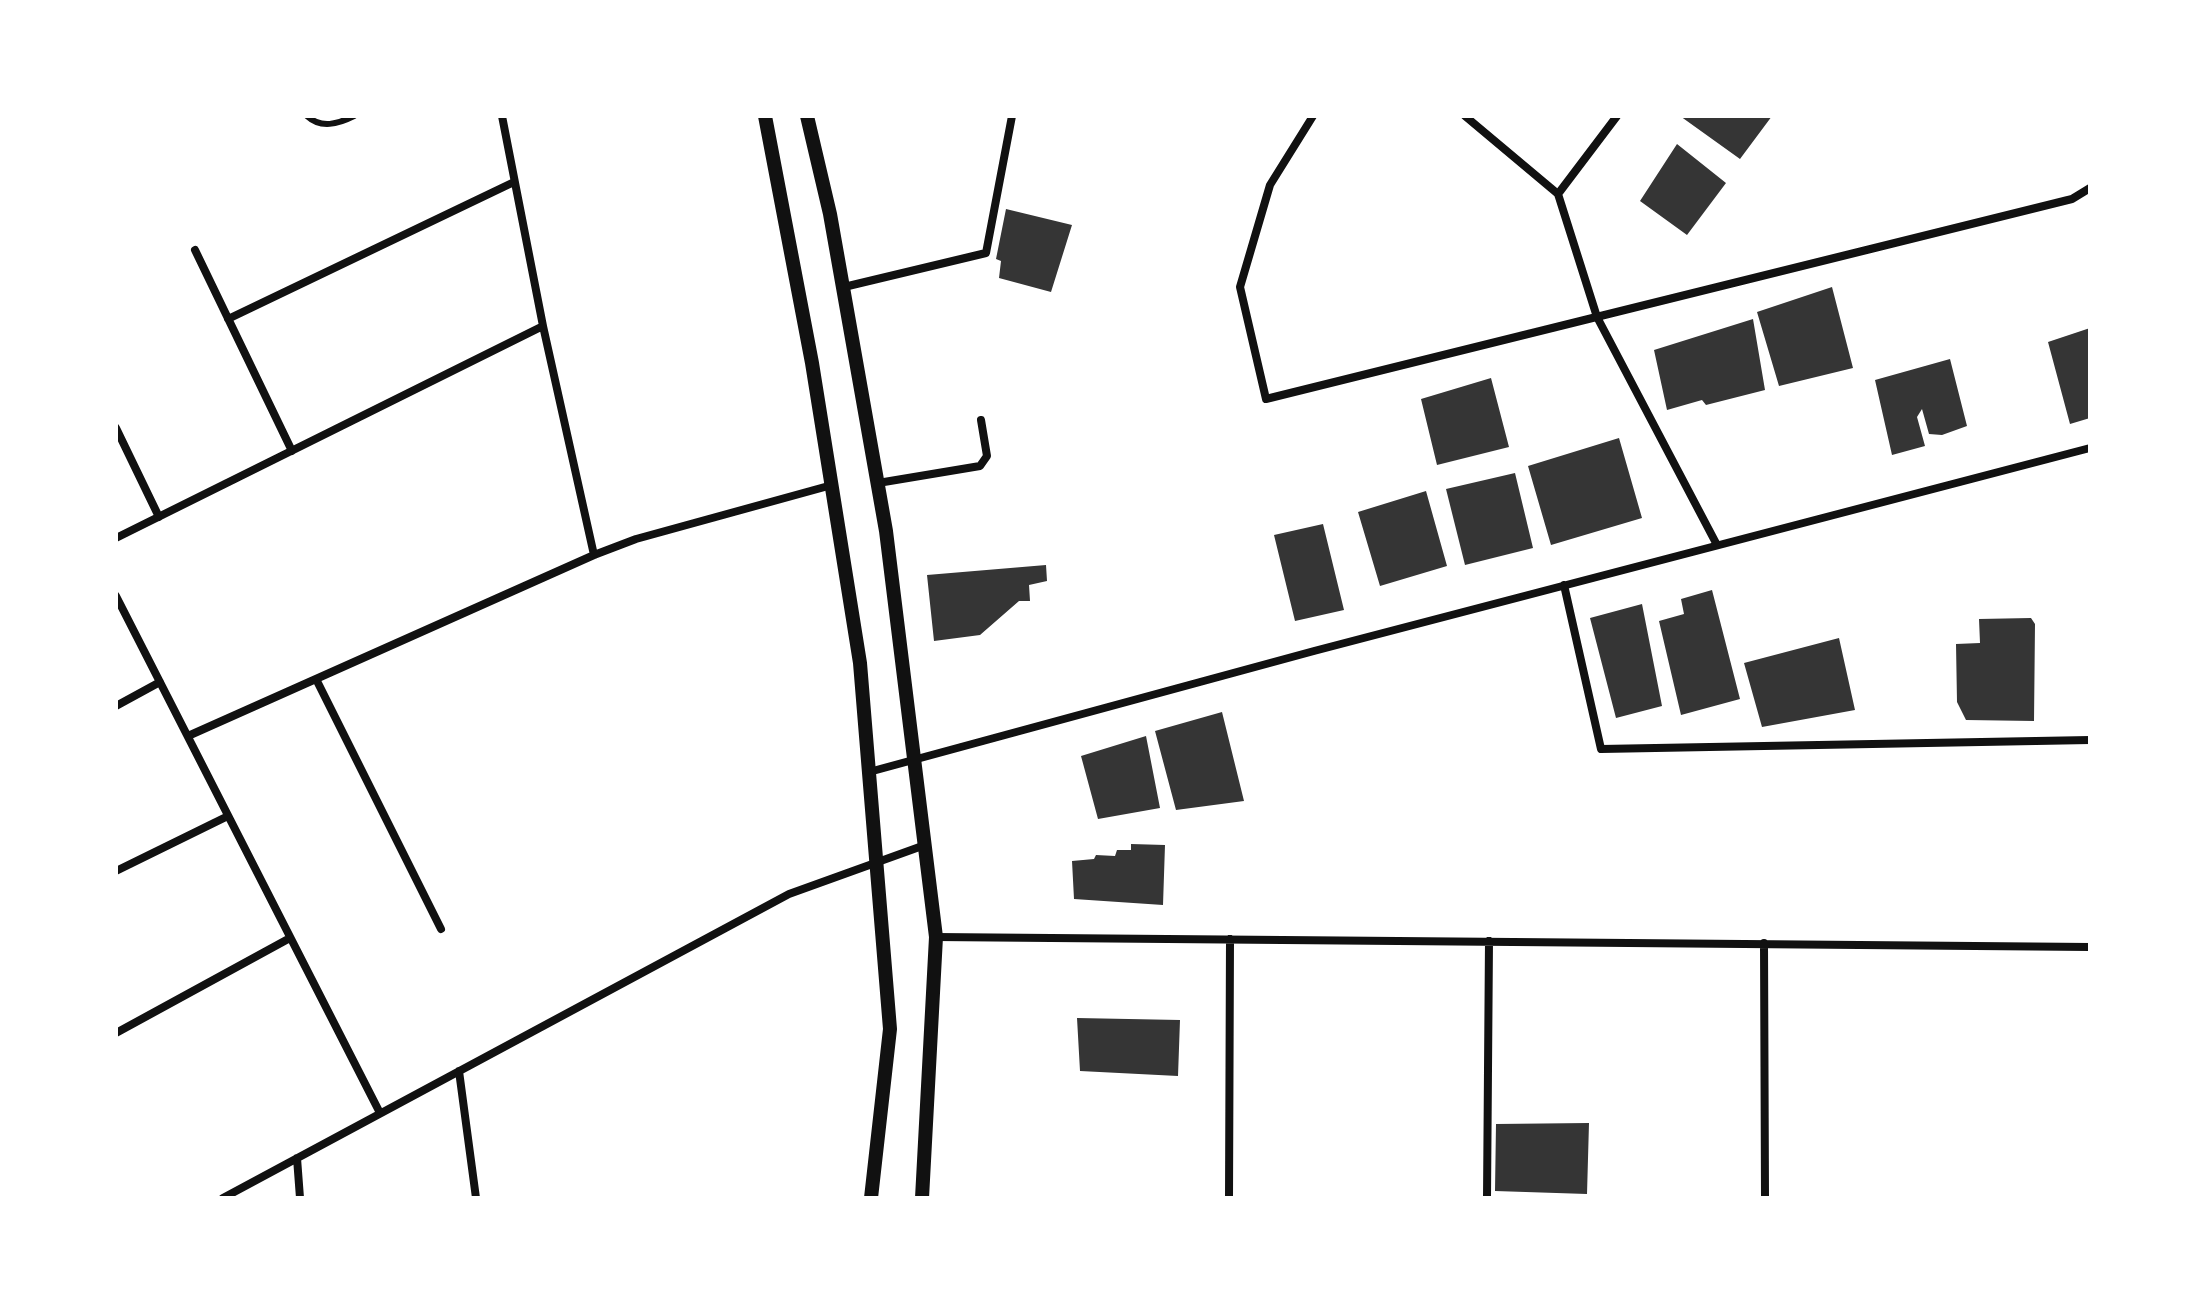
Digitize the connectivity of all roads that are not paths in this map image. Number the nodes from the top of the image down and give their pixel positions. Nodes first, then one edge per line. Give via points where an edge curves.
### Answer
1 (307, 116) edge
2 (354, 116) edge
3 (502, 116) edge
4 (765, 116) edge
5 (807, 116) edge
6 (1012, 116) edge
7 (1313, 116) edge
8 (1465, 116) edge
9 (1617, 116) edge
10 (514, 182) junction
11 (2090, 188) edge
12 (1558, 194) junction
13 (195, 250) dead end
14 (844, 287) junction
15 (1597, 317) junction
16 (228, 319) junction
17 (543, 326) junction
18 (981, 420) dead end
19 (116, 428) edge
20 (2090, 448) edge
21 (292, 451) junction
22 (878, 483) junction
23 (832, 485) junction
24 (159, 517) junction
25 (116, 538) edge
26 (1717, 545) junction
27 (594, 555) junction
28 (1564, 585) junction
29 (116, 596) edge
30 (316, 679) junction
31 (160, 682) junction
32 (116, 706) edge
33 (188, 736) junction
34 (2090, 740) edge
35 (915, 759) junction
36 (869, 772) junction
37 (228, 816) junction
38 (925, 845) junction
39 (877, 863) junction
40 (116, 871) edge
41 (441, 929) dead end
42 (936, 937) junction
43 (290, 938) junction
44 (1230, 939) junction
45 (1489, 941) junction
46 (1764, 943) junction
47 (2090, 947) edge
48 (2090, 958) edge
49 (116, 1033) edge
50 (459, 1071) junction
51 (380, 1113) junction
52 (297, 1158) junction
53 (223, 1198) edge
54 (300, 1198) edge
55 (476, 1198) edge
56 (871, 1198) edge
57 (922, 1198) edge
58 (1229, 1198) edge
59 (1487, 1198) edge
60 (1765, 1198) edge

1 - 2 lane via 325,124
3 - 10 street
4 - 23 street
5 - 14 street
6 - 14 street via 986,253
7 - 15 street via 1270,185 1240,287 1266,399
8 - 12 street
9 - 12 street
10 - 16 street
10 - 17 street
11 - 15 street via 2072,199
12 - 15 street
13 - 16 street
14 - 22 street
15 - 26 street
16 - 21 street
17 - 21 street
17 - 27 street
18 - 22 street via 987,456 980,466
19 - 24 street
20 - 26 street
21 - 24 street
22 - 35 street
23 - 27 street
23 - 36 street via 860,663
24 - 25 street
26 - 28 street
27 - 30 street
28 - 34 street via 1601,749
28 - 35 street
29 - 31 street
30 - 33 street
30 - 41 street
31 - 32 street
31 - 33 street
33 - 37 street
35 - 36 street
35 - 38 street
36 - 39 street
37 - 40 street
37 - 43 street
38 - 39 street
38 - 42 street
39 - 50 street via 789,894
39 - 56 street via 890,1029
42 - 44 street
42 - 57 street
43 - 49 street
43 - 51 street
44 - 45 street
44 - 58 street
45 - 46 street
45 - 59 street
46 - 47 street
46 - 60 street
47 - 48 street
50 - 51 street
50 - 55 street
51 - 52 street
52 - 53 street
52 - 54 street

